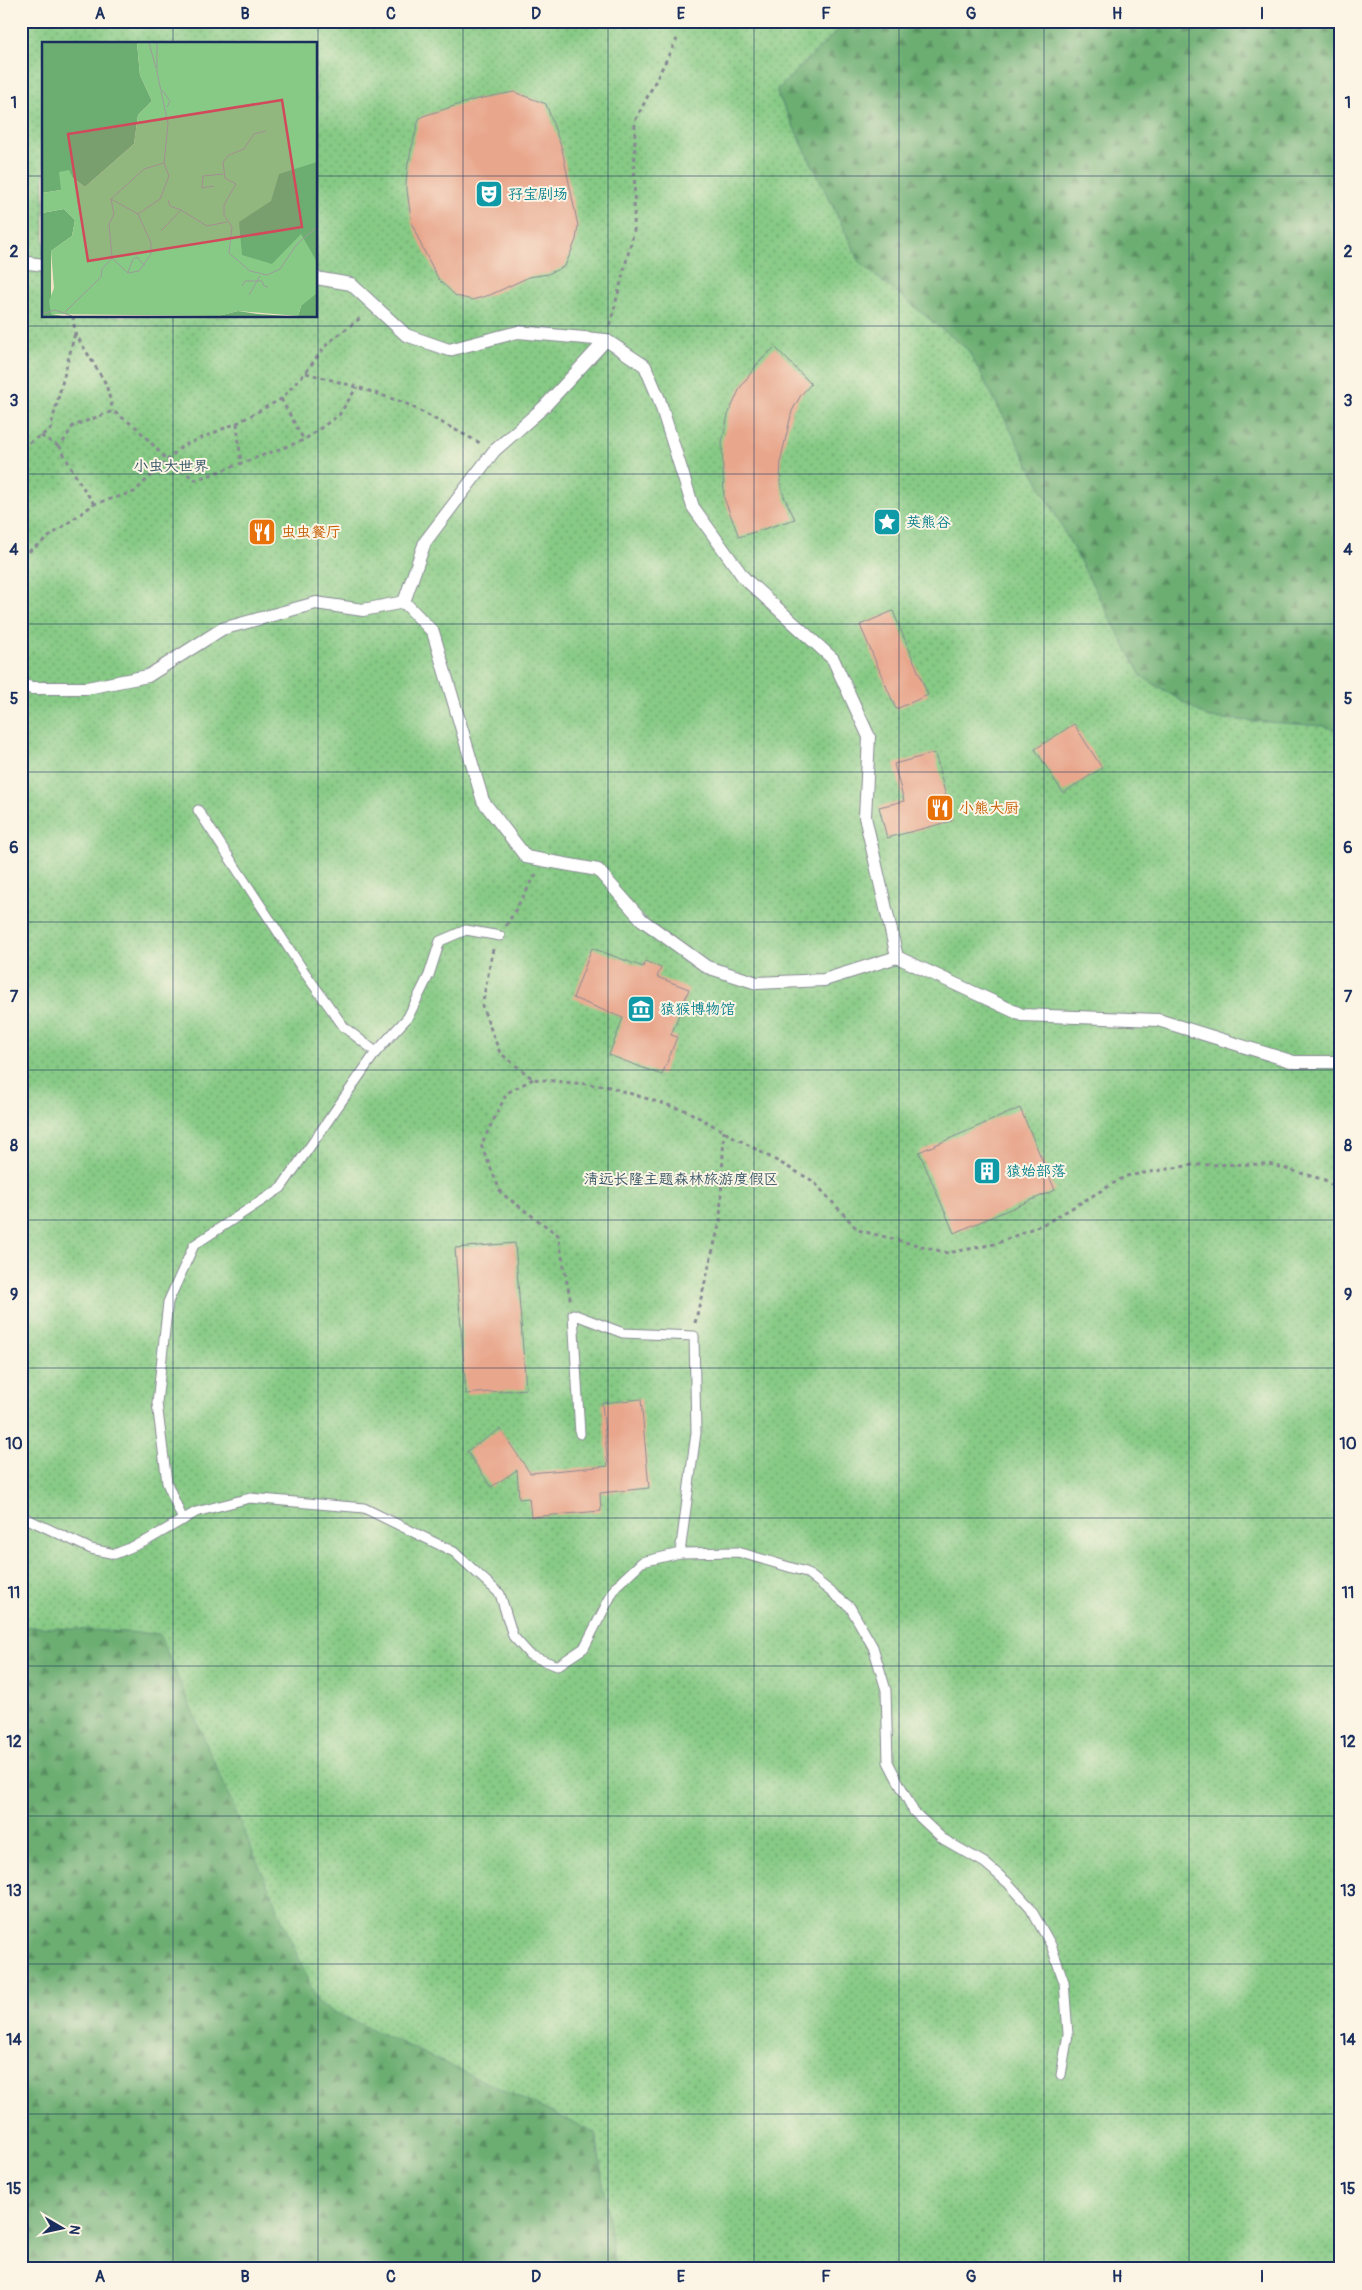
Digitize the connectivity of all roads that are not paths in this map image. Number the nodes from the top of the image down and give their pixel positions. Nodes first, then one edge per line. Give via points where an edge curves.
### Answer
1 (21, 262) edge
2 (42, 265) edge
3 (318, 278) edge
4 (606, 340) junction
5 (404, 602) junction
6 (21, 685) edge
7 (198, 810) dead end
8 (500, 936) road end
9 (897, 958) junction
10 (376, 1052) junction
11 (1341, 1062) edge
12 (580, 1434) dead end
13 (21, 1516) edge
14 (183, 1520) junction
15 (680, 1553) junction
16 (1061, 2076) dead end

1 - 2 street
3 - 4 street via 351,284 406,335 449,350 518,332
4 - 5 street via 544,408 494,451 426,542
4 - 9 street via 645,366 694,507 744,578 832,659 870,737 865,817
5 - 6 street via 363,610 316,603 222,629 148,676 87,688
5 - 9 street via 433,632 484,801 526,857 598,870 642,920 707,967 756,983 824,980
7 - 10 lane via 344,1027
8 - 10 lane via 466,930 440,941 429,975 408,1017
9 - 11 street via 1022,1015 1158,1020 1294,1062
10 - 14 lane via 281,1188 194,1245 168,1302 156,1403 167,1483
12 - 15 lane via 573,1314 623,1333 694,1336 696,1433
13 - 14 lane via 91,1549 115,1554
14 - 15 lane via 196,1512 250,1498 364,1508 454,1552 500,1594 513,1636 530,1655 557,1666 584,1648 616,1586 642,1562
15 - 16 lane via 738,1552 806,1572 850,1607 873,1647 886,1690 888,1762 914,1812 943,1839 985,1863 1008,1883 1028,1906 1051,1944 1064,1982 1068,2034

